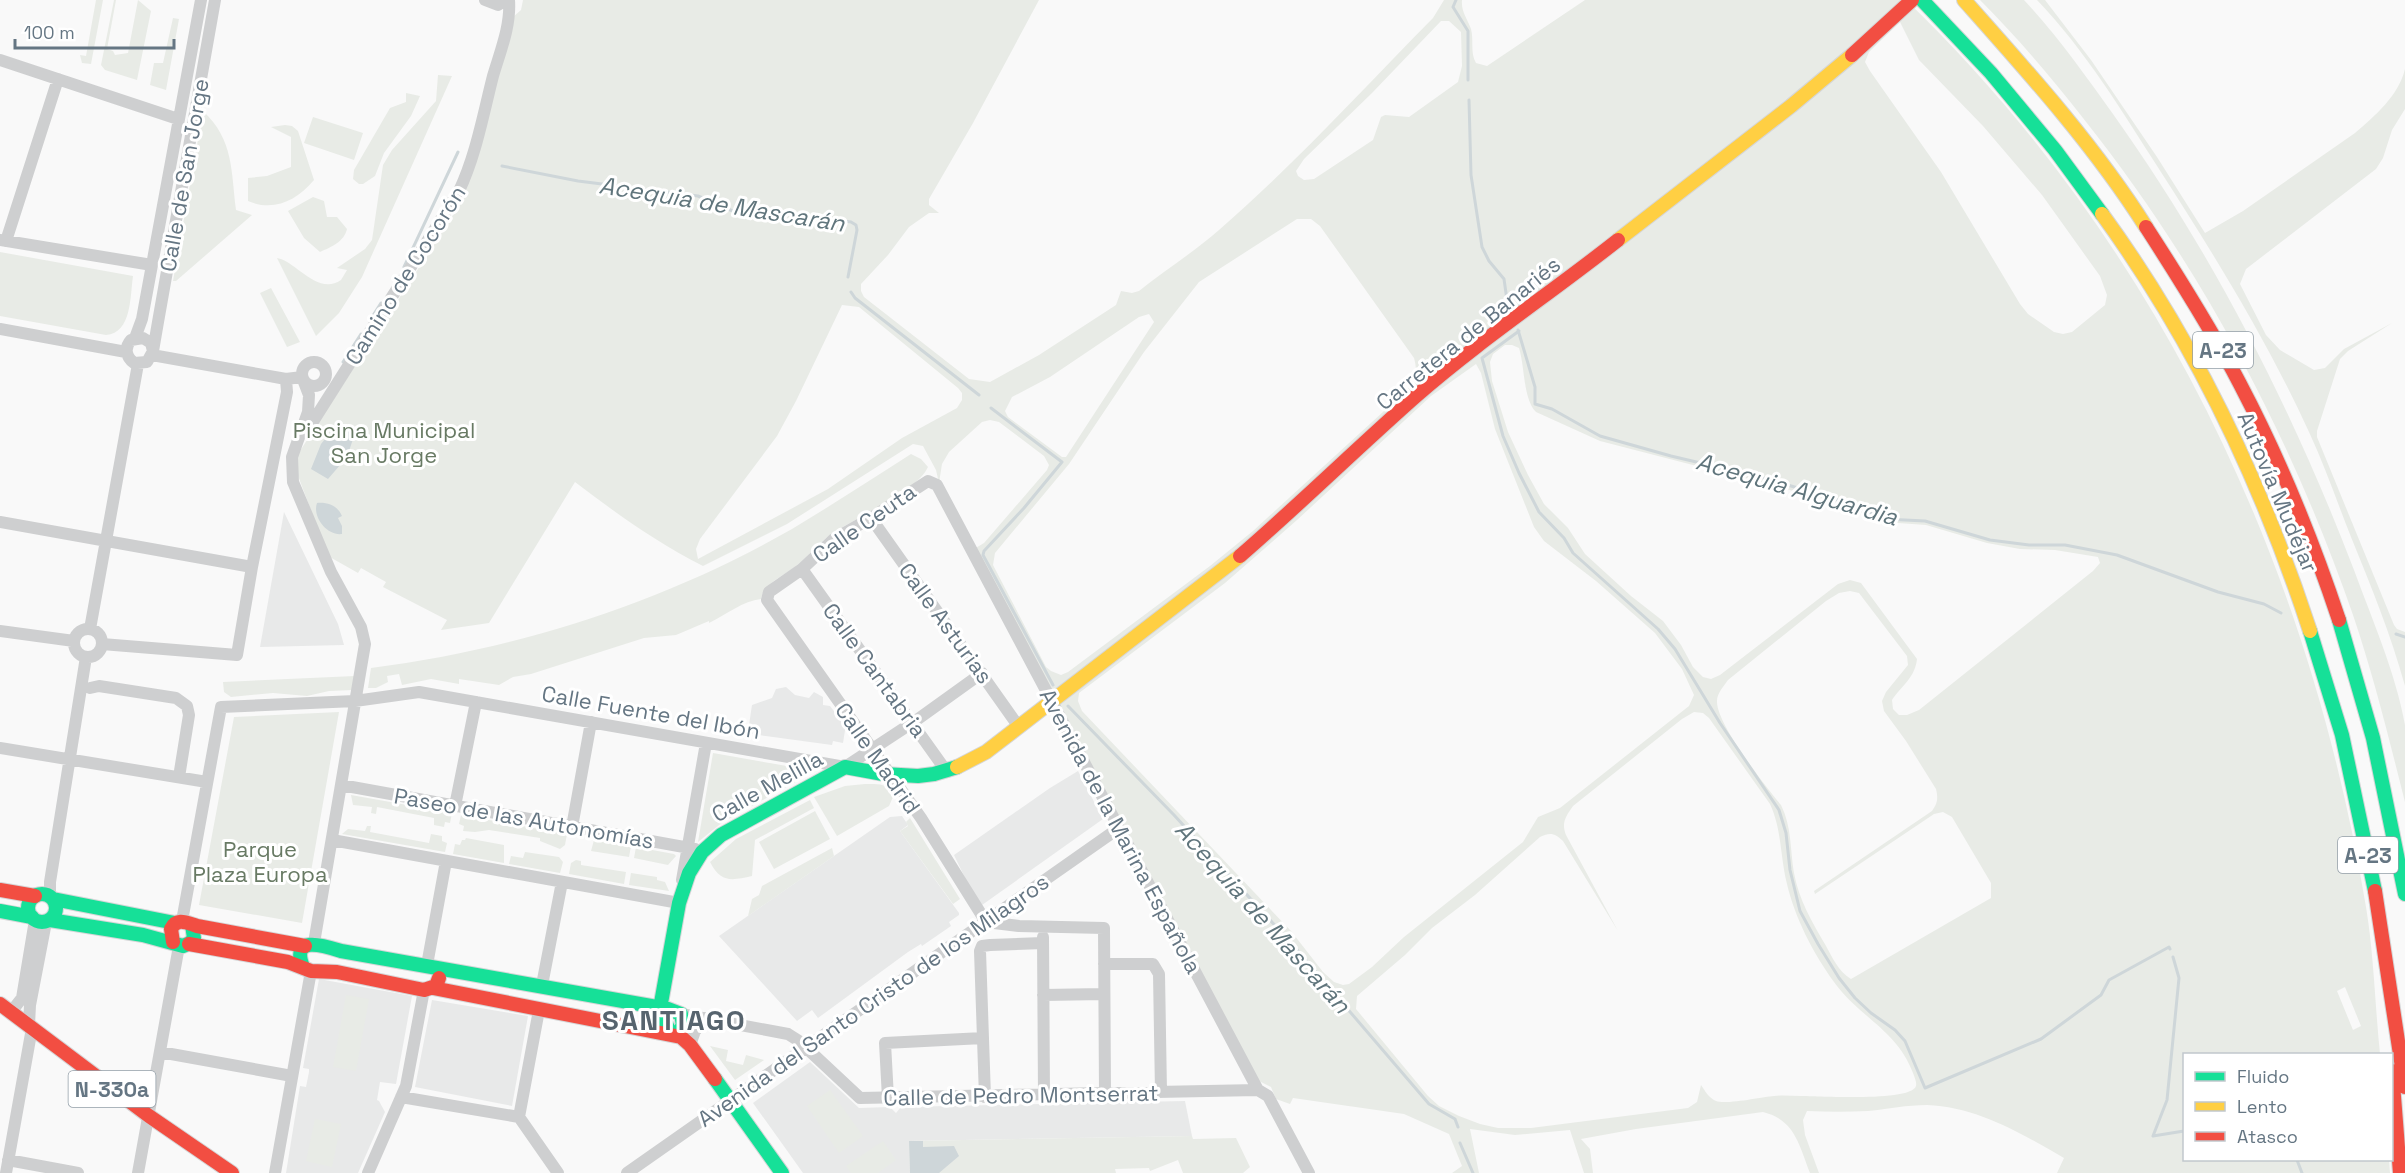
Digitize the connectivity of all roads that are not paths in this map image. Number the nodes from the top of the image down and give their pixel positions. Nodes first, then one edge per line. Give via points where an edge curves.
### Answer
1 (201, 0) edge
2 (215, 0) edge
3 (485, 0) edge
4 (508, 0) edge
5 (1912, 0) edge
6 (1922, 0) edge
7 (1964, 0) edge
8 (0, 60) edge
9 (58, 79) junction
10 (178, 119) junction
11 (3, 240) edge
12 (152, 265) junction
13 (0, 329) edge
14 (135, 338) junction
15 (126, 352) junction
16 (153, 353) junction
17 (138, 364) junction
18 (342, 374) junction
19 (286, 379) junction
20 (303, 380) junction
21 (323, 381) junction
22 (313, 422) junction
23 (298, 444) junction
24 (937, 484) joint
25 (871, 518) junction
26 (0, 522) edge
27 (105, 540) junction
28 (252, 567) junction
29 (802, 568) junction
30 (766, 597) joint
31 (90, 629) junction
32 (0, 631) edge
33 (74, 641) junction
34 (102, 644) junction
35 (86, 657) junction
36 (982, 673) junction
37 (90, 688) dead end
38 (355, 701) junction
39 (476, 702) junction
40 (1052, 702) junction
41 (591, 722) junction
42 (912, 722) junction
43 (1019, 727) junction
44 (706, 743) junction
45 (0, 748) edge
46 (873, 750) junction
47 (69, 760) junction
48 (845, 766) junction
49 (947, 772) junction
50 (892, 776) junction
51 (179, 777) junction
52 (207, 782) junction
53 (341, 785) junction
54 (455, 806) junction
55 (572, 827) junction
56 (1119, 828) junction
57 (332, 840) junction
58 (707, 847) junction
59 (687, 848) junction
60 (446, 861) junction
61 (562, 882) junction
62 (0, 890) edge
63 (2405, 894) edge
64 (44, 897) junction
65 (679, 903) junction
66 (0, 911) edge
67 (41, 920) junction
68 (986, 922) junction
69 (183, 923) junction
70 (1043, 927) junction
71 (180, 944) junction
72 (1043, 944) junction
73 (314, 945) junction
74 (1104, 964) junction
75 (428, 967) junction
76 (312, 969) junction
77 (543, 986) junction
78 (425, 988) junction
79 (1104, 994) junction
80 (1044, 995) junction
81 (6, 1008) edge
82 (661, 1008) junction
83 (540, 1009) junction
84 (681, 1014) junction
85 (706, 1018) junction
86 (30, 1027) junction
87 (674, 1034) junction
88 (983, 1038) junction
89 (690, 1045) junction
90 (805, 1047) junction
91 (160, 1052) junction
92 (2395, 1054) edge
93 (292, 1076) junction
94 (2405, 1087) edge
95 (1257, 1090) junction
96 (1161, 1092) junction
97 (1105, 1093) junction
98 (2393, 1094) edge
99 (1044, 1095) junction
100 (401, 1097) junction
101 (985, 1097) junction
102 (888, 1098) junction
103 (730, 1099) junction
104 (149, 1116) junction
105 (519, 1117) junction
106 (8, 1160) junction
107 (214, 1168) edge
108 (6, 1173) edge
109 (78, 1173) edge
110 (138, 1173) edge
111 (232, 1173) edge
112 (275, 1173) edge
113 (368, 1173) edge
114 (558, 1173) edge
115 (627, 1173) edge
116 (782, 1173) edge
117 (1309, 1173) edge
118 (2400, 1173) edge

1 - 10 street, Calle de San Jorge
2 - 16 street, Calle de San Jorge
3 - 4 street via 498,5
4 - 18 street, Camino de Cocorón via 505,36 465,178
5 - 40 main road, Carretera de Banariés via 1791,106 1482,342 1221,573
6 - 92 main road, Autovía Mudéjar / A-23 via 2004,88 2108,223 2192,357 2258,490 2311,628 2349,765 2371,871
7 - 63 main road, Autovía Mudéjar / A-23 via 2028,70 2122,189 2180,277 2265,432 2306,528 2348,645 2379,757
8 - 9 street
9 - 10 street
9 - 11 street
10 - 12 street, Calle de San Jorge
11 - 12 street
12 - 14 street, Calle de San Jorge
13 - 15 street
14 - 15 street
14 - 16 street via 147,340
15 - 17 street
16 - 17 street via 147,362
16 - 19 street
17 - 27 street
18 - 21 street, Camino de Cocorón
18 - 22 street, Camino de Cocorón
19 - 20 street
19 - 28 street via 287,392
20 - 21 street via 313,386
20 - 21 street via 305,366 316,361 324,367
20 - 23 street via 309,395 308,412
21 - 22 street, Camino de Cocorón
22 - 23 street, Camino de Cocorón
23 - 38 street via 291,464 293,482 331,572 364,635
24 - 25 street, Calle Ceuta via 931,480 924,482
24 - 40 street, Avenida de la Marina Española
25 - 29 street, Calle Ceuta via 834,539
25 - 36 street, Calle Asturias
26 - 27 street
27 - 28 street
27 - 31 street
28 - 34 street via 237,655
29 - 30 street, Calle Ceuta
29 - 42 street, Calle Cantabria
30 - 46 street, Calle Madrid
31 - 33 street via 79,632
31 - 34 street via 99,634
32 - 33 street
33 - 35 street via 76,652
34 - 35 street via 97,654
35 - 47 street
36 - 42 street, Calle Melilla
36 - 43 street, Calle Asturias
37 - 51 street via 99,686 176,698 187,706
38 - 39 street, Calle Fuente del Ibón via 419,692
38 - 52 street, Calle Fuente del Ibón via 221,707
38 - 53 street
39 - 41 street, Calle Fuente del Ibón
39 - 54 street
40 - 43 main road, Calle Fuente del Ibón
40 - 56 street, Avenida de la Marina Española
41 - 44 street, Calle Fuente del Ibón
41 - 55 street
42 - 46 street, Calle Melilla
42 - 49 street, Calle Cantabria
43 - 49 main road, Calle Fuente del Ibón via 974,760
44 - 48 street, Calle Fuente del Ibón
44 - 59 street
45 - 47 street
46 - 48 street, Calle Melilla
46 - 50 street, Calle Madrid
47 - 51 street
47 - 64 street via 61,782
48 - 50 main road, Calle Fuente del Ibón
48 - 58 main road, Calle Melilla via 729,830
49 - 50 main road, Calle Fuente del Ibón via 920,777
50 - 68 street, Calle Madrid
51 - 52 street
52 - 69 street
53 - 54 street, Paseo de las Autonomías
53 - 57 street
54 - 55 street, Paseo de las Autonomías
55 - 59 street, Paseo de las Autonomías
56 - 68 street, Avenida del Santo Cristo de los Milagros
56 - 95 street, Avenida de la Marina Española
57 - 60 street
57 - 73 street
58 - 59 street, Paseo de las Autonomías
58 - 65 main road, Calle Melilla via 689,873
59 - 65 street
60 - 61 street
60 - 75 street
61 - 65 street
61 - 77 street
62 - 64 main road
64 - 67 main road via 56,910
64 - 67 main road via 28,906
64 - 69 main road
65 - 82 main road, Calle Melilla
66 - 67 main road
67 - 71 main road
67 - 81 street via 22,999
67 - 86 street
68 - 70 street
68 - 90 street, Avenida del Santo Cristo de los Milagros
69 - 71 main road via 170,932
69 - 71 main road via 195,935
69 - 73 main road
70 - 72 street
70 - 74 street via 1104,928
71 - 76 main road
71 - 91 street
72 - 80 street
72 - 88 street via 982,946
73 - 75 main road
73 - 76 main road via 300,958
73 - 76 main road via 328,958
74 - 79 street
74 - 96 street via 1153,964 1159,974
75 - 77 main road
75 - 78 main road via 439,977
75 - 78 main road via 414,976
76 - 78 main road
76 - 93 street
77 - 82 main road
77 - 83 main road via 553,993 554,1001
77 - 83 main road via 530,993 529,1001
78 - 83 main road
78 - 100 street
79 - 80 street
79 - 97 street
80 - 99 street
81 - 86 main road, N-330a
82 - 84 main road
82 - 87 main road via 663,1021
83 - 87 main road
83 - 105 street
84 - 85 street, Calle de Pedro Montserrat
84 - 87 main road via 683,1025
85 - 89 street
85 - 90 street, Calle de Pedro Montserrat via 782,1032
86 - 104 main road, N-330a
86 - 106 street
87 - 89 main road
88 - 101 street
88 - 102 street via 885,1042
89 - 103 main road
90 - 102 street, Calle de Pedro Montserrat via 858,1098
90 - 103 street, Avenida del Santo Cristo de los Milagros
91 - 93 street
91 - 104 street
92 - 94 main road, Autovía Mudéjar / A-23
93 - 112 street
95 - 96 street, Calle de Pedro Montserrat
95 - 117 street, Avenida de la Marina Española via 1268,1096
96 - 97 street, Calle de Pedro Montserrat
97 - 99 street, Calle de Pedro Montserrat
98 - 118 main road
99 - 101 street, Calle de Pedro Montserrat
100 - 105 street
100 - 113 street
101 - 102 street, Calle de Pedro Montserrat
103 - 115 street, Avenida del Santo Cristo de los Milagros
103 - 116 main road
104 - 107 main road, N-330a
104 - 110 street
105 - 114 street
106 - 108 street
106 - 109 street
107 - 111 main road, N-330a

